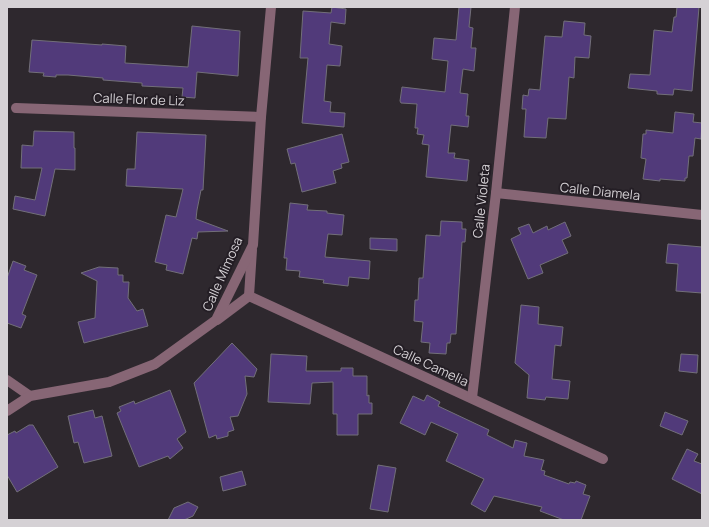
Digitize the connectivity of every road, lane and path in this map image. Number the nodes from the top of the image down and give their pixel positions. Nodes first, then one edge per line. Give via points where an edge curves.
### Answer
1 (271, 7) edge
2 (514, 7) edge
3 (16, 108) dead end
4 (261, 117) junction
5 (496, 193) junction
6 (702, 214) edge
7 (252, 245) junction
8 (249, 296) junction
9 (216, 320) junction
10 (7, 380) edge
11 (30, 396) junction
12 (472, 398) junction
13 (7, 411) edge
14 (603, 459) dead end

1 - 4 street, Calle Mimosa
2 - 5 street, Calle Violeta
3 - 4 street, Calle Flor de Liz
4 - 7 street, Calle Mimosa
5 - 6 street, Calle Diamela
5 - 12 street, Calle Violeta
7 - 8 street
7 - 9 street, Calle Mimosa
8 - 9 street
8 - 12 street, Calle Camelia
9 - 11 street, Calle Mimosa via 155,364 108,382
10 - 11 street
11 - 13 street, Calle Mimosa
12 - 14 street, Calle Camelia

